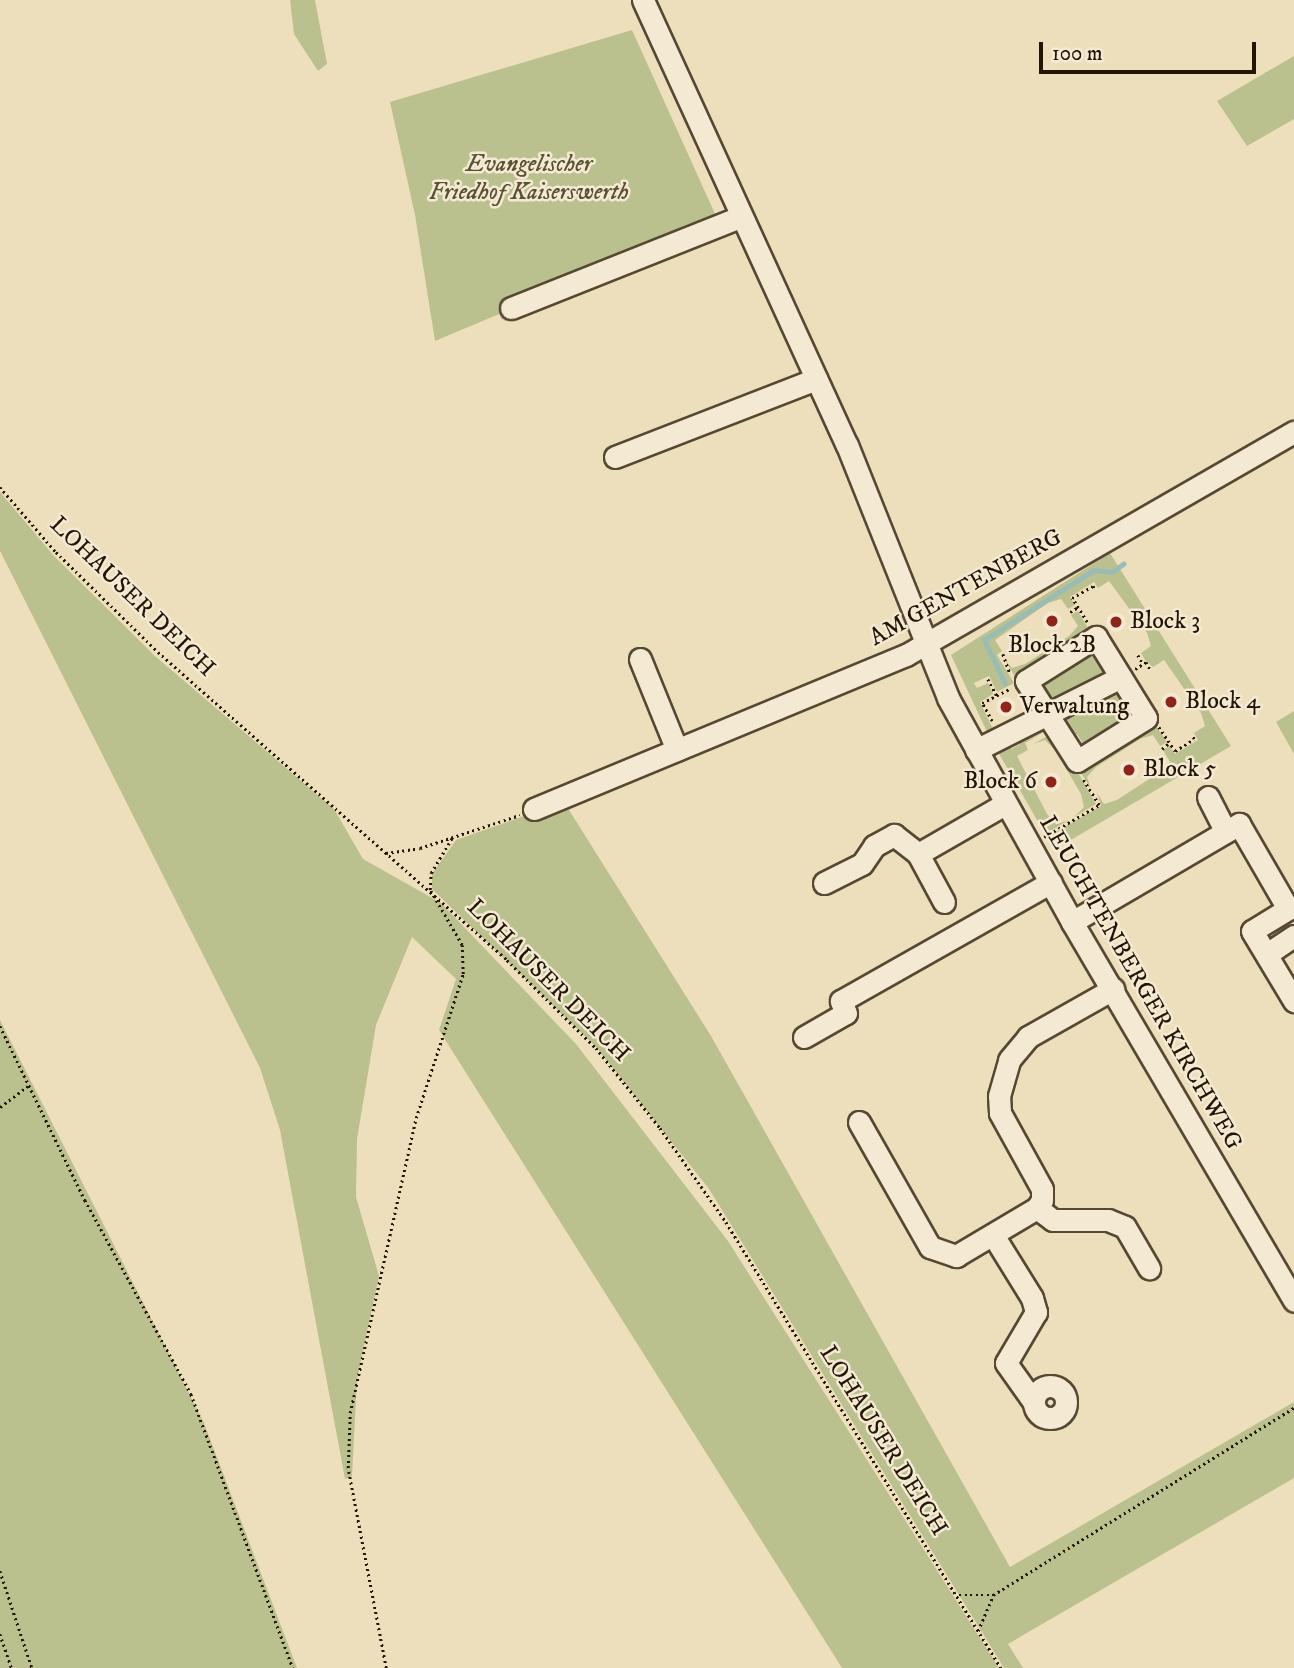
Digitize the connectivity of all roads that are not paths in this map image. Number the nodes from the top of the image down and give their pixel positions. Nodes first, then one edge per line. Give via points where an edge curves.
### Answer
1 (643, 0) edge
2 (740, 217) junction
3 (510, 308) dead end
4 (816, 379) junction
5 (1294, 432) edge
6 (615, 457) dead end
7 (923, 643) junction
8 (640, 659) dead end
9 (1121, 677) junction
10 (1046, 712) junction
11 (677, 750) junction
12 (976, 750) junction
13 (1208, 797) dead end
14 (1006, 804) junction
15 (534, 809) road end
16 (1226, 832) junction
17 (918, 854) junction
18 (1051, 882) junction
19 (824, 883) dead end
20 (944, 902) dead end
21 (1291, 914) edge
22 (1072, 922) junction
23 (1294, 936) edge
24 (1267, 954) junction
25 (1113, 989) junction
26 (1294, 1001) edge
27 (804, 1037) dead end
28 (859, 1122) dead end
29 (1037, 1208) junction
30 (993, 1235) junction
31 (1149, 1268) dead end
32 (1292, 1294) edge
33 (1033, 1401) dead end

1 - 2 street, LEUCHTENBERGER KIRCHWEG
2 - 3 street
2 - 4 street, LEUCHTENBERGER KIRCHWEG
4 - 6 street
4 - 7 street, LEUCHTENBERGER KIRCHWEG
5 - 7 street, AM GENTENBERG
7 - 11 street, AM GENTENBERG via 906,655
7 - 12 street, LEUCHTENBERGER KIRCHWEG
8 - 11 street
9 - 10 street
9 - 10 street via 1096,637 1022,683
9 - 10 street via 1146,718 1077,761
10 - 12 street
11 - 15 street, AM GENTENBERG
12 - 14 street, LEUCHTENBERGER KIRCHWEG
13 - 16 street
14 - 17 street
14 - 18 street, LEUCHTENBERGER KIRCHWEG
16 - 21 street via 1239,824
16 - 22 street
17 - 19 street via 894,835 874,846 862,864
17 - 20 street
18 - 22 street, LEUCHTENBERGER KIRCHWEG
18 - 27 street via 841,1001 846,1013
21 - 24 street via 1252,931
22 - 25 street, LEUCHTENBERGER KIRCHWEG
23 - 24 street
24 - 26 street
25 - 29 street via 1028,1037 1009,1060 999,1096 1000,1112 1042,1189
25 - 32 street, LEUCHTENBERGER KIRCHWEG
28 - 30 street via 930,1247 956,1256
29 - 30 street
29 - 31 street via 1053,1220 1108,1220 1125,1227
30 - 33 street via 1036,1312 1006,1363

